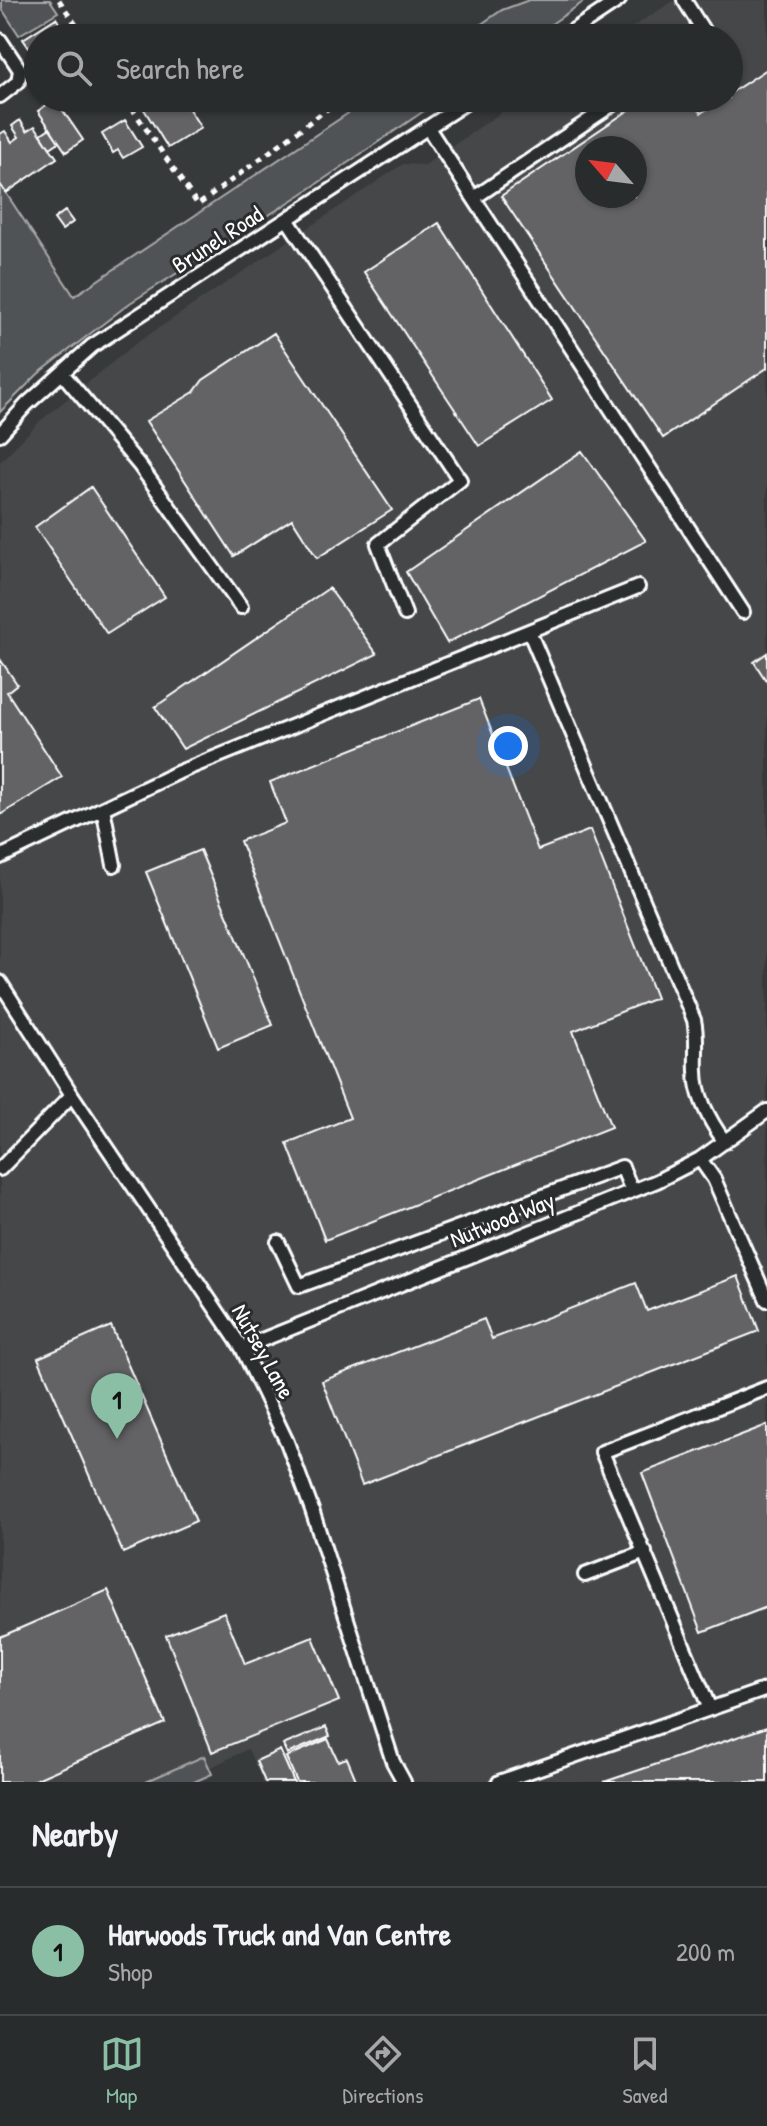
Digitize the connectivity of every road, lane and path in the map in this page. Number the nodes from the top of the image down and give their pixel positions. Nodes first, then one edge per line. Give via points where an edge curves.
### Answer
1 (59, 0) edge
2 (619, 0) edge
3 (684, 0) edge
4 (75, 24) edge
5 (583, 24) edge
6 (699, 24) edge
7 (0, 40) edge
8 (0, 96) edge
9 (135, 112) edge
10 (323, 112) edge
11 (452, 112) edge
12 (601, 112) edge
13 (428, 128) junction
14 (474, 198) junction
15 (287, 219) junction
16 (62, 373) junction
17 (0, 434) edge
18 (638, 587) dead end
19 (241, 607) dead end
20 (743, 612) dead end
21 (405, 614) dead end
22 (529, 631) junction
23 (103, 808) junction
24 (0, 857) edge
25 (114, 865) dead end
26 (0, 982) edge
27 (72, 1095) junction
28 (767, 1111) edge
29 (725, 1142) junction
30 (700, 1159) junction
31 (0, 1169) edge
32 (632, 1191) junction
33 (278, 1242) dead end
34 (767, 1300) edge
35 (242, 1348) junction
36 (767, 1388) edge
37 (645, 1552) junction
38 (585, 1575) dead end
39 (767, 1689) edge
40 (710, 1709) junction
41 (404, 1782) edge
42 (499, 1782) edge

1 - 4 path
2 - 5 lane
3 - 6 lane
7 - 8 lane via 20,70 18,82
9 - 10 path via 198,205
11 - 13 lane, Brunel Road
12 - 14 lane
13 - 14 lane
13 - 15 lane, Brunel Road
14 - 20 lane
15 - 16 lane, Brunel Road via 92,346
15 - 21 lane via 460,480 378,544
16 - 17 lane, Brunel Road
16 - 19 lane via 140,466
18 - 22 lane
22 - 23 lane via 179,772
22 - 29 lane via 694,1020 696,1083
23 - 24 lane
23 - 25 lane
26 - 27 lane, Nutsey Lane
27 - 31 lane
27 - 35 lane, Nutsey Lane
28 - 29 lane, Nutwood Way
29 - 30 lane, Nutwood Way
30 - 32 lane, Nutwood Way
30 - 34 lane via 714,1179
32 - 33 lane via 622,1167 299,1286
32 - 35 lane, Nutwood Way
35 - 41 lane, Nutsey Lane via 287,1442
36 - 37 lane via 602,1452
37 - 38 lane
37 - 40 lane
39 - 40 lane
40 - 42 lane

